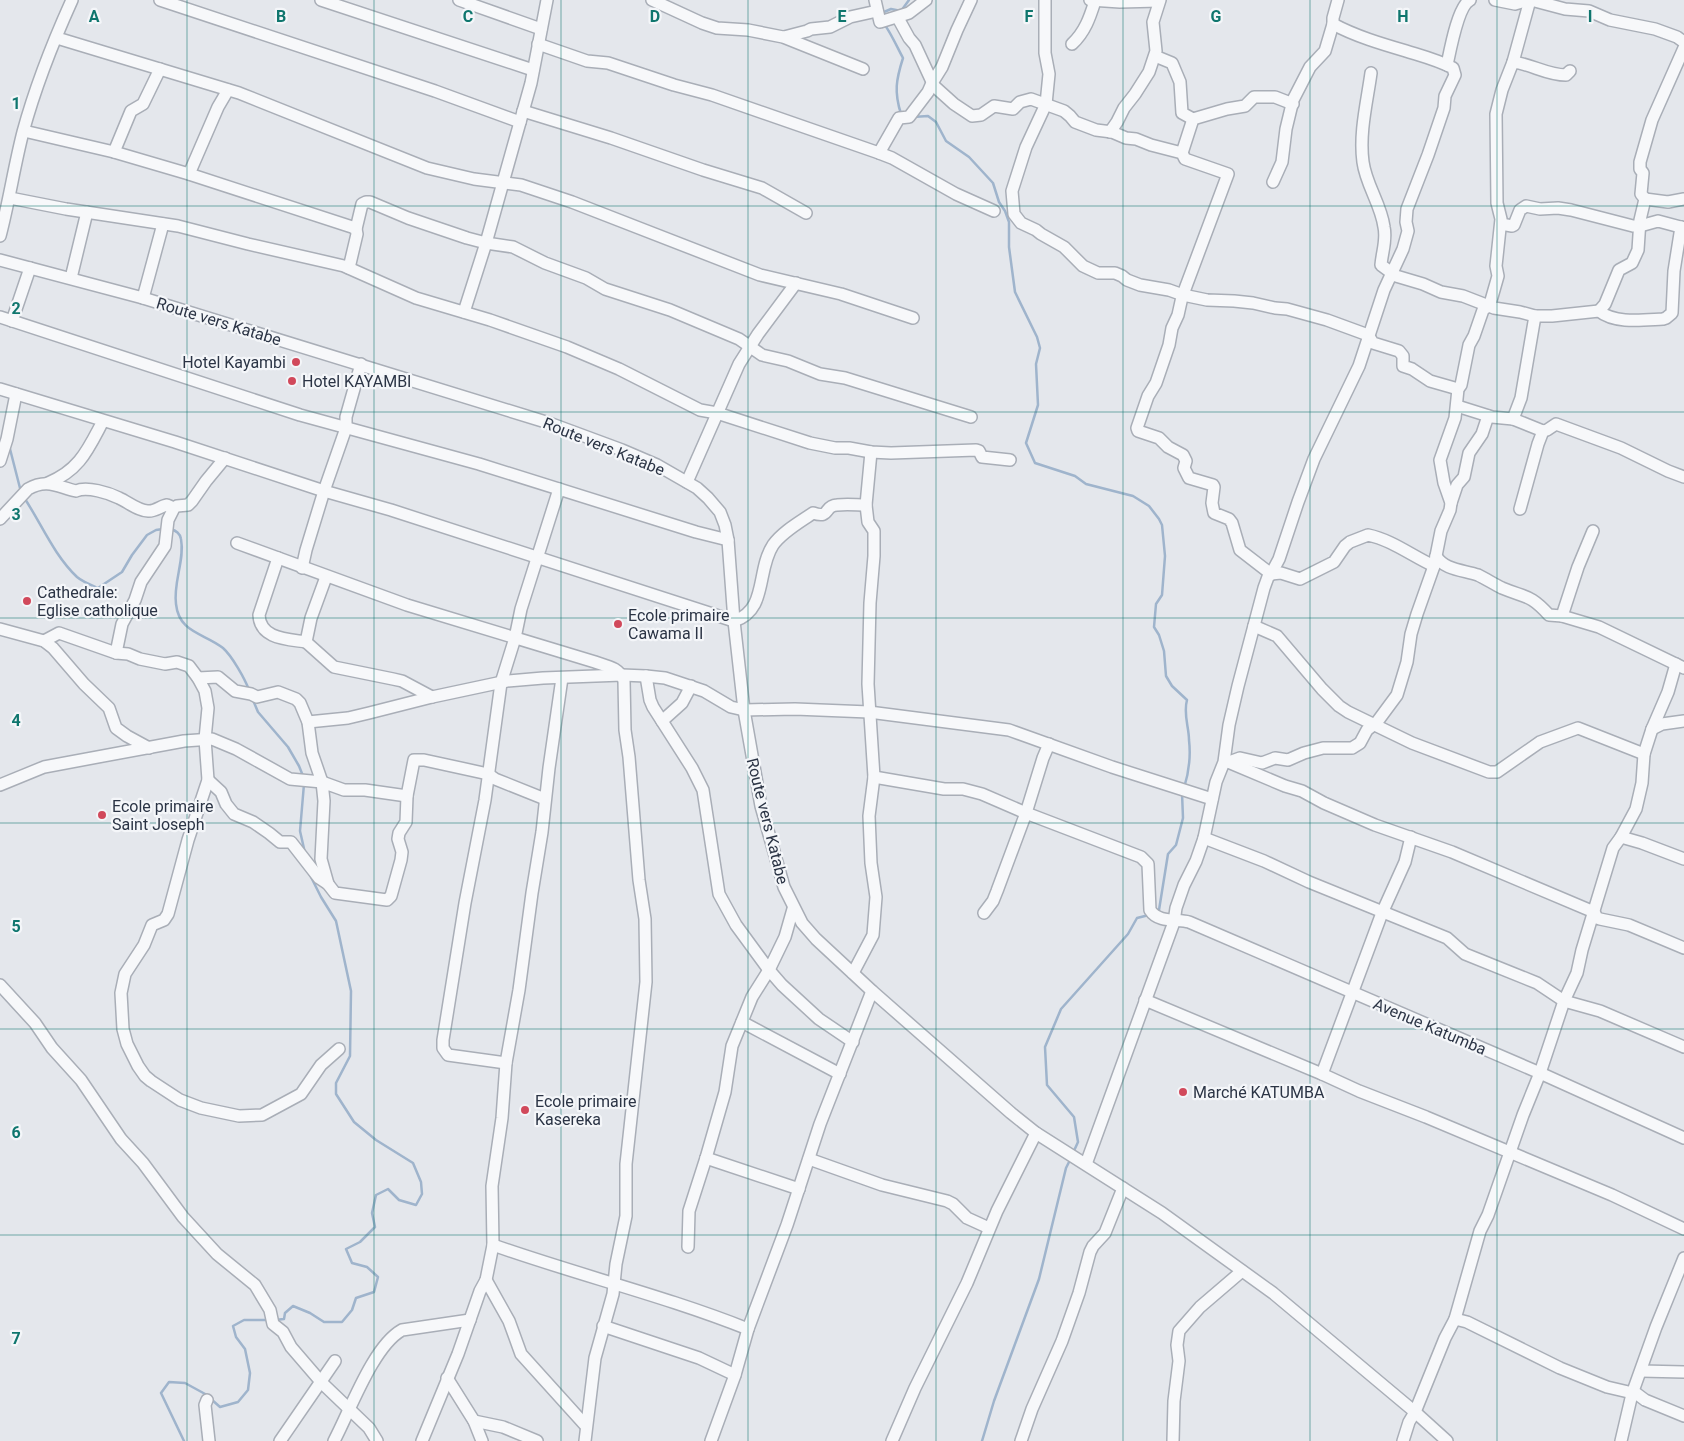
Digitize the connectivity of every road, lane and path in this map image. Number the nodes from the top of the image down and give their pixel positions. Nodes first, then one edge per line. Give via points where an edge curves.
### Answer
1 (72, 0) edge
2 (160, 0) edge
3 (321, 0) edge
4 (459, 0) edge
5 (547, 0) edge
6 (652, 0) edge
7 (926, 0) edge
8 (971, 0) edge
9 (1045, 0) edge
10 (1093, 0) edge
11 (1338, 0) edge
12 (1470, 0) edge
13 (1495, 0) edge
14 (1530, 0) edge
15 (1594, 0) edge
16 (1142, 1) edge
17 (1159, 1) edge
18 (876, 5) edge
19 (1589, 11) junction
20 (898, 18) junction
21 (1333, 24) junction
22 (1152, 27) junction
23 (541, 29) junction
24 (783, 37) junction
25 (57, 38) junction
26 (1684, 42) edge
27 (538, 44) junction
28 (1072, 44) dead end
29 (1684, 48) edge
30 (1155, 56) junction
31 (1513, 62) junction
32 (1447, 65) junction
33 (160, 69) junction
34 (533, 70) junction
35 (863, 70) dead end
36 (1570, 71) dead end
37 (1371, 73) dead end
38 (932, 82) junction
39 (228, 90) junction
40 (1046, 104) junction
41 (1293, 104) junction
42 (521, 117) junction
43 (1193, 119) junction
44 (24, 131) junction
45 (1110, 132) junction
46 (114, 152) junction
47 (879, 153) junction
48 (1182, 153) junction
49 (189, 174) junction
50 (504, 182) junction
51 (1273, 182) dead end
52 (10, 198) junction
53 (1684, 199) edge
54 (1645, 200) junction
55 (994, 211) dead end
56 (87, 212) junction
57 (806, 213) dead end
58 (163, 224) junction
59 (1501, 224) junction
60 (1640, 226) junction
61 (1682, 228) edge
62 (356, 230) junction
63 (0, 236) edge
64 (486, 243) junction
65 (0, 260) edge
66 (30, 268) junction
67 (348, 268) junction
68 (1392, 273) junction
69 (71, 278) junction
70 (796, 282) junction
71 (1183, 295) junction
72 (143, 298) junction
73 (1488, 307) junction
74 (1599, 311) junction
75 (464, 312) junction
76 (1535, 316) junction
77 (0, 317) edge
78 (914, 318) dead end
79 (12, 321) junction
80 (1368, 335) junction
81 (751, 348) junction
82 (361, 364) junction
83 (0, 389) edge
84 (1458, 389) junction
85 (16, 394) junction
86 (1457, 406) junction
87 (718, 413) junction
88 (1488, 416) junction
89 (971, 417) dead end
90 (1514, 419) junction
91 (103, 421) junction
92 (346, 428) junction
93 (1543, 431) junction
94 (871, 452) junction
95 (224, 458) junction
96 (1010, 460) dead end
97 (0, 462) edge
98 (1684, 477) edge
99 (686, 482) junction
100 (48, 483) junction
101 (559, 489) junction
102 (324, 491) junction
103 (1451, 503) junction
104 (866, 506) junction
105 (174, 508) junction
106 (1520, 508) dead end
107 (0, 519) edge
108 (1593, 531) dead end
109 (728, 540) junction
110 (237, 543) dead end
111 (538, 557) junction
112 (278, 558) junction
113 (1435, 561) junction
114 (302, 568) junction
115 (1271, 574) junction
116 (326, 577) junction
117 (1562, 616) junction
118 (734, 621) junction
119 (1254, 626) junction
120 (0, 629) edge
121 (515, 638) junction
122 (44, 641) junction
123 (306, 642) junction
124 (116, 653) junction
125 (1680, 666) edge
126 (622, 675) junction
127 (646, 676) junction
128 (198, 678) junction
129 (562, 678) junction
130 (501, 683) junction
131 (691, 686) junction
132 (432, 697) junction
133 (744, 710) junction
134 (869, 712) junction
135 (1684, 721) edge
136 (308, 722) junction
137 (662, 722) junction
138 (1374, 725) junction
139 (1652, 729) junction
140 (205, 740) junction
141 (1049, 744) junction
142 (149, 748) junction
143 (1644, 754) junction
144 (1227, 762) junction
145 (488, 774) junction
146 (874, 777) junction
147 (208, 780) junction
148 (322, 782) junction
149 (0, 785) edge
150 (407, 796) junction
151 (545, 799) junction
152 (1212, 799) junction
153 (1026, 813) junction
154 (1411, 837) junction
155 (1204, 838) junction
156 (1621, 838) junction
157 (1684, 859) edge
158 (328, 884) junction
159 (793, 909) junction
160 (1594, 912) junction
161 (984, 913) dead end
162 (1382, 913) junction
163 (1174, 922) junction
164 (1684, 948) edge
165 (768, 970) junction
166 (853, 973) junction
167 (0, 985) edge
168 (872, 991) junction
169 (1353, 994) junction
170 (1145, 1000) junction
171 (1564, 1001) junction
172 (742, 1022) junction
173 (854, 1042) junction
174 (1684, 1047) edge
175 (339, 1049) dead end
176 (506, 1063) junction
177 (840, 1074) junction
178 (1322, 1074) junction
179 (1540, 1074) junction
180 (1036, 1133) junction
181 (1684, 1138) edge
182 (1510, 1153) junction
183 (706, 1158) junction
184 (809, 1160) junction
185 (1082, 1162) junction
186 (799, 1188) junction
187 (1122, 1188) junction
188 (989, 1228) junction
189 (1684, 1230) edge
190 (493, 1245) junction
191 (688, 1247) dead end
192 (1684, 1258) edge
193 (1242, 1271) junction
194 (486, 1280) junction
195 (615, 1284) junction
196 (1455, 1319) junction
197 (470, 1320) junction
198 (603, 1326) junction
199 (748, 1329) junction
200 (336, 1361) dead end
201 (1641, 1371) junction
202 (1684, 1372) edge
203 (735, 1375) junction
204 (447, 1378) junction
205 (322, 1383) junction
206 (1632, 1394) junction
207 (207, 1400) dead end
208 (350, 1410) junction
209 (1415, 1412) junction
210 (1684, 1416) edge
211 (474, 1421) junction
212 (586, 1426) junction
213 (209, 1441) edge
214 (280, 1441) edge
215 (334, 1441) edge
216 (377, 1441) edge
217 (422, 1441) edge
218 (482, 1441) edge
219 (537, 1441) edge
220 (585, 1441) edge
221 (711, 1441) edge
222 (892, 1441) edge
223 (1021, 1441) edge
224 (1173, 1441) edge
225 (1403, 1441) edge
226 (1447, 1441) edge
227 (1620, 1441) edge

1 - 25 street
2 - 42 street
3 - 34 street
4 - 23 street
5 - 23 street
6 - 24 street via 717,28
7 - 20 street
8 - 38 street via 942,67
9 - 40 street via 1045,53 1049,74
10 - 16 street
10 - 28 street via 1081,37
11 - 21 street
12 - 32 street via 1465,3 1454,34
13 - 14 street via 1515,4
14 - 19 street
14 - 31 street
15 - 19 street
16 - 17 street
16 - 22 street
17 - 22 street
18 - 20 street via 880,22
18 - 24 street via 830,27
19 - 26 street via 1610,20 1655,29
20 - 38 street
21 - 32 street
21 - 41 street via 1326,51 1310,67
22 - 30 street
23 - 27 street
24 - 35 street
25 - 33 street
25 - 44 street
27 - 34 street
27 - 47 street via 712,95
29 - 54 street via 1652,120 1640,162
30 - 43 street via 1172,63 1180,82 1182,113
30 - 45 street via 1147,76
31 - 36 street via 1558,75 1566,75
31 - 59 street via 1496,114 1497,203
32 - 68 street via 1456,75 1445,96 1428,155 1407,209 1406,241
33 - 39 street
33 - 46 street via 143,104 131,111
34 - 42 street
37 - 68 street via 1363,163 1384,226 1380,265
38 - 40 street via 954,104 972,116 981,115 994,106 1013,109 1020,102 1031,99
38 - 47 street via 909,116 899,118
39 - 49 street
39 - 50 street via 427,168
40 - 45 street via 1067,113 1075,122
40 - 71 street via 1012,188 1014,214 1019,222 1064,247 1076,260 1098,273 1120,274 1140,285
41 - 43 street via 1275,97 1254,97 1245,106
41 - 51 street via 1282,162
42 - 50 street
42 - 57 street via 611,138 762,188
43 - 48 street
44 - 46 street
44 - 52 street
45 - 48 street
46 - 49 street
47 - 55 street
48 - 71 street via 1185,159 1228,174
49 - 62 street
50 - 64 street
50 - 70 street via 572,202 760,275
52 - 56 street
52 - 63 street
53 - 54 street via 1668,202
54 - 60 street
56 - 58 street
56 - 69 street
58 - 67 street
58 - 72 street
59 - 60 street via 1513,226 1526,206 1571,210
59 - 73 street via 1496,266 1498,276
60 - 61 street via 1658,221
60 - 74 street via 1639,245 1632,263 1619,270 1606,304
61 - 74 street via 1670,315 1663,319 1624,320
62 - 64 street via 362,204 370,202
62 - 67 street
64 - 75 street
64 - 81 street via 513,246 605,289 670,310
65 - 66 street, Route vers Katabe
66 - 69 street, Route vers Katabe
66 - 79 street
67 - 75 street via 416,298
68 - 73 street
68 - 80 street
69 - 72 street, Route vers Katabe
70 - 78 street
70 - 81 street
71 - 80 street via 1288,309
71 - 115 street via 1169,345 1137,430 1159,438 1183,455 1189,478 1213,485 1214,513 1229,519 1240,550
72 - 82 street, Route vers Katabe
73 - 76 street
73 - 84 street via 1469,345
74 - 76 street
75 - 87 street via 566,347 644,380 686,404
76 - 90 street via 1521,398
77 - 79 street
79 - 92 street
80 - 84 street via 1373,343 1399,351 1404,366 1430,380
80 - 115 street via 1359,366 1314,459 1280,559
81 - 87 street via 739,364
81 - 89 street via 762,355 795,363 820,374 845,378
82 - 92 street via 346,416
82 - 99 street, Route vers Katabe via 574,432 657,465
83 - 85 street
84 - 86 street
85 - 91 street
85 - 97 street
86 - 88 street
86 - 103 street via 1456,418 1440,460
87 - 94 street via 810,443
87 - 99 street
88 - 90 street
88 - 103 street via 1482,434 1468,453 1464,477 1457,485
90 - 93 street
91 - 95 street
91 - 100 street via 79,462 63,477
92 - 101 street via 429,449
92 - 102 street
93 - 98 street via 1556,424
93 - 106 street
94 - 96 street via 976,450 984,457
94 - 104 street
95 - 102 street
95 - 105 street via 188,505
99 - 109 street, Route vers Katabe via 697,488 720,512
100 - 105 street via 76,491 101,492 146,511 167,505
100 - 107 street via 28,489
101 - 109 street
101 - 111 street
102 - 111 street
102 - 114 street
103 - 113 street via 1448,518 1440,531
104 - 118 street via 832,506 824,515 813,513 778,538 768,554 753,608 744,618
104 - 134 street via 868,522 874,531
105 - 124 street via 166,528 165,546 141,582 120,629
108 - 117 street
109 - 118 street, Route vers Katabe
110 - 112 street
111 - 118 street
111 - 121 street
112 - 114 street
112 - 123 street via 259,622 265,632
113 - 115 street via 1418,559 1368,535 1345,546 1334,562 1303,578
113 - 117 street via 1530,598 1549,615
113 - 138 street via 1417,614 1397,695
114 - 116 street
115 - 119 street
116 - 121 street
116 - 123 street
117 - 125 street via 1599,626
118 - 133 street, Route vers Katabe
119 - 138 street via 1277,636 1339,706
119 - 144 street via 1229,725
120 - 122 street
121 - 126 street via 595,662
121 - 130 street
122 - 124 street via 58,633
122 - 142 street via 105,703 116,728
123 - 132 street via 334,667 393,679
124 - 128 street via 159,664 177,662 189,666
125 - 139 street
126 - 127 street
126 - 129 street
126 - 195 street via 645,919 646,982 626,1164 626,1216
127 - 131 street
127 - 137 street via 650,700
128 - 136 street via 218,677 235,691 257,697 275,692 291,697 300,703
128 - 140 street via 208,708
129 - 130 street
129 - 151 street
130 - 132 street
130 - 145 street
131 - 133 street via 731,707
131 - 137 street via 682,702
132 - 136 street via 355,716
133 - 134 street
133 - 159 street, Route vers Katabe via 761,806
134 - 141 street via 991,726
134 - 146 street
135 - 139 street
136 - 148 street via 312,753
137 - 165 street via 703,790 719,894 736,925
138 - 143 street via 1491,773 1544,740 1578,728
138 - 144 street via 1352,748 1324,748 1288,760 1275,758 1262,763 1240,758
139 - 143 street
140 - 142 street
140 - 147 street
140 - 148 street via 214,740 236,750 290,779
141 - 152 street
141 - 153 street
142 - 149 street via 44,768
143 - 156 street via 1636,809
144 - 152 street via 1216,782
144 - 154 street
145 - 150 street via 416,760 413,761
145 - 151 street
145 - 176 street via 443,1045 448,1054
146 - 153 street via 968,790
146 - 166 street via 869,816 876,897 873,935
147 - 158 street via 221,792 234,814 270,832 280,842 291,842 319,878
147 - 175 street via 168,914 164,920 152,925 124,978 122,1029 131,1053 144,1076 180,1100 209,1110 247,1116 268,1113 301,1094 321,1065
148 - 150 street via 344,790
148 - 158 street via 321,859
150 - 158 street via 406,822 398,840 401,860 389,900 334,893
151 - 176 street
152 - 155 street
153 - 161 street via 995,896
153 - 163 street, Avenue Katumba via 1141,857 1148,864 1152,914
154 - 160 street
154 - 162 street
155 - 162 street
155 - 163 street via 1184,885
156 - 157 street
156 - 160 street via 1609,859
159 - 165 street via 785,937
159 - 166 street, Route vers Katabe via 816,939
160 - 164 street via 1597,918 1628,925
160 - 171 street via 1577,973
162 - 169 street
162 - 171 street via 1447,938 1465,954 1537,983
163 - 169 street, Avenue Katumba via 1189,922
163 - 170 street
165 - 172 street
165 - 173 street via 820,1019
166 - 168 street, Route vers Katabe
167 - 205 street via 80,1080 121,1139 183,1217 217,1254 255,1285 270,1310 273,1324 283,1332
168 - 173 street
168 - 180 street, Route vers Katabe
169 - 178 street
169 - 179 street, Avenue Katumba
170 - 178 street
170 - 185 street
171 - 174 street via 1600,1011
171 - 179 street
172 - 177 street
172 - 183 street via 732,1046 725,1092
173 - 177 street
176 - 190 street via 492,1186
177 - 184 street
178 - 182 street
179 - 181 street, Avenue Katumba
179 - 182 street
180 - 185 street, Route vers Katabe
180 - 188 street
182 - 189 street
182 - 196 street via 1480,1231
183 - 186 street
183 - 191 street via 689,1211
184 - 186 street
184 - 188 street via 882,1185 947,1201 967,1218
185 - 187 street, Route vers Katabe
186 - 199 street
187 - 193 street, Route vers Katabe
187 - 223 street via 1105,1233 1090,1252 1062,1341
188 - 222 street via 967,1283 918,1380
190 - 194 street
190 - 195 street
192 - 201 street
193 - 209 street, Route vers Katabe via 1297,1312
193 - 224 street via 1200,1307 1180,1332
194 - 197 street
194 - 212 street via 509,1321 521,1354
195 - 198 street
195 - 199 street via 685,1305
196 - 206 street via 1568,1371
196 - 209 street
197 - 204 street
197 - 208 street via 394,1334 364,1378
198 - 203 street via 686,1353
198 - 212 street via 595,1358
199 - 203 street
200 - 205 street
201 - 202 street
201 - 206 street
203 - 221 street
204 - 211 street
204 - 217 street
205 - 208 street
205 - 214 street
206 - 210 street
206 - 227 street
207 - 213 street via 204,1405
208 - 215 street
208 - 216 street
209 - 225 street
209 - 226 street, Route vers Katabe
211 - 218 street
211 - 219 street via 503,1427
212 - 220 street

